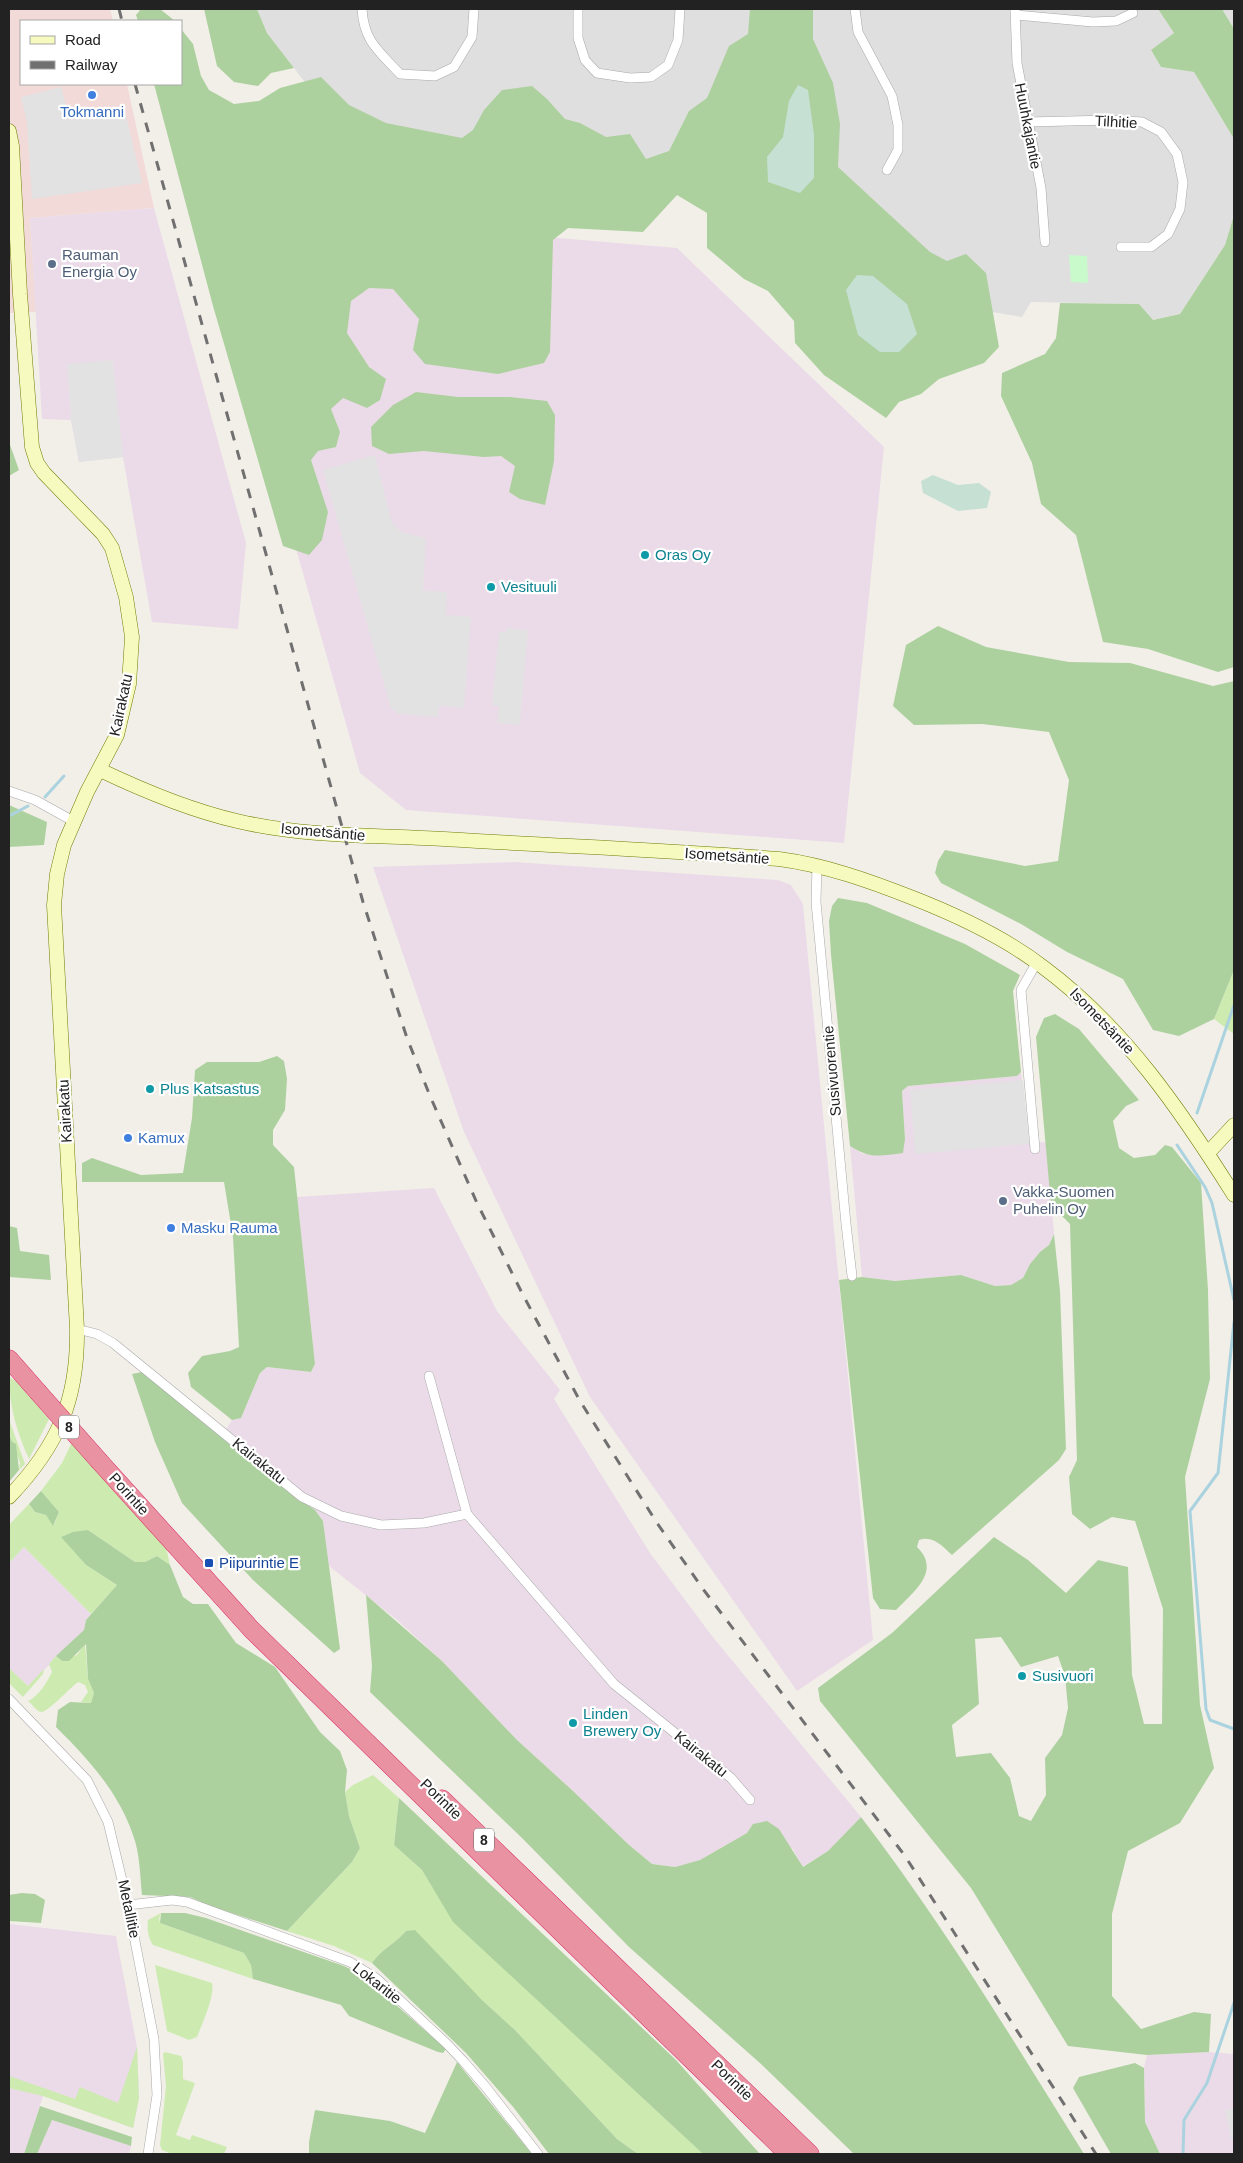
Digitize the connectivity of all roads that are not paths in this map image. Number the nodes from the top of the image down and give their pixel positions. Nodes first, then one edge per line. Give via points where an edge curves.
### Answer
1 (362, 9) edge
2 (474, 9) edge
3 (578, 9) edge
4 (680, 9) edge
5 (855, 9) edge
6 (1015, 12) edge
7 (1133, 12) dead end
8 (1026, 122) junction
9 (9, 131) edge
10 (887, 170) dead end
11 (1045, 242) dead end
12 (1121, 247) dead end
13 (100, 770) junction
14 (9, 791) edge
15 (74, 821) junction
16 (817, 866) junction
17 (1037, 962) junction
18 (1234, 1125) edge
19 (1035, 1149) dead end
20 (1208, 1153) junction
21 (1234, 1195) edge
22 (852, 1276) dead end
23 (77, 1328) junction
24 (9, 1359) edge
25 (429, 1376) dead end
26 (9, 1497) edge
27 (467, 1514) junction
28 (159, 1527) junction
29 (9, 1699) edge
30 (750, 1800) dead end
31 (128, 1906) junction
32 (148, 2154) edge
33 (538, 2154) edge
34 (788, 2154) edge
35 (810, 2154) edge

1 - 2 street via 363,27 372,44 400,74 435,76 454,67 463,55 472,37
3 - 4 street via 578,38 585,60 597,73 630,78 651,77 668,65 678,40
5 - 10 street via 858,32 892,96 898,125 898,150
6 - 7 street via 1093,22 1116,20
6 - 8 street, Huuhkajantie via 1017,63
8 - 11 street, Huuhkajantie via 1041,188
8 - 12 street, Tilhitie via 1142,122 1161,132 1177,154 1183,182 1180,209 1168,234 1151,247
9 - 13 main road, Kairakatu via 32,447 44,473 103,534 112,548 126,597 132,637 128,684 117,735
13 - 15 main road, Kairakatu
13 - 16 main road, Isometsäntie via 196,810 239,822 293,831 732,856
14 - 15 street via 35,800
15 - 23 main road, Kairakatu via 57,874 54,905
16 - 17 main road, Isometsäntie via 848,874 951,913 1007,942
16 - 22 street, Susivuorentie via 816,902
17 - 19 street via 1021,990
17 - 20 main road, Isometsäntie via 1072,990 1120,1038 1175,1105
18 - 20 main road
20 - 21 main road, Isometsäntie
23 - 26 main road, Kairakatu via 74,1382 55,1438
23 - 27 street, Kairakatu via 97,1334 113,1344 302,1497 341,1516 381,1525 424,1523
24 - 28 highway, Porintie / 8, bridge
25 - 27 street, Kairakatu
27 - 30 street, Kairakatu via 614,1684 730,1778
28 - 34 highway, Porintie / 8 via 251,1628
28 - 35 highway, Porintie / 8
29 - 31 street, Metallitie via 87,1780 108,1822
31 - 32 street, Metallitie via 148,2001 157,2071 155,2114
31 - 33 street, Lokaritie via 172,1900 187,1902 322,1950 362,1968 447,2044 485,2086

